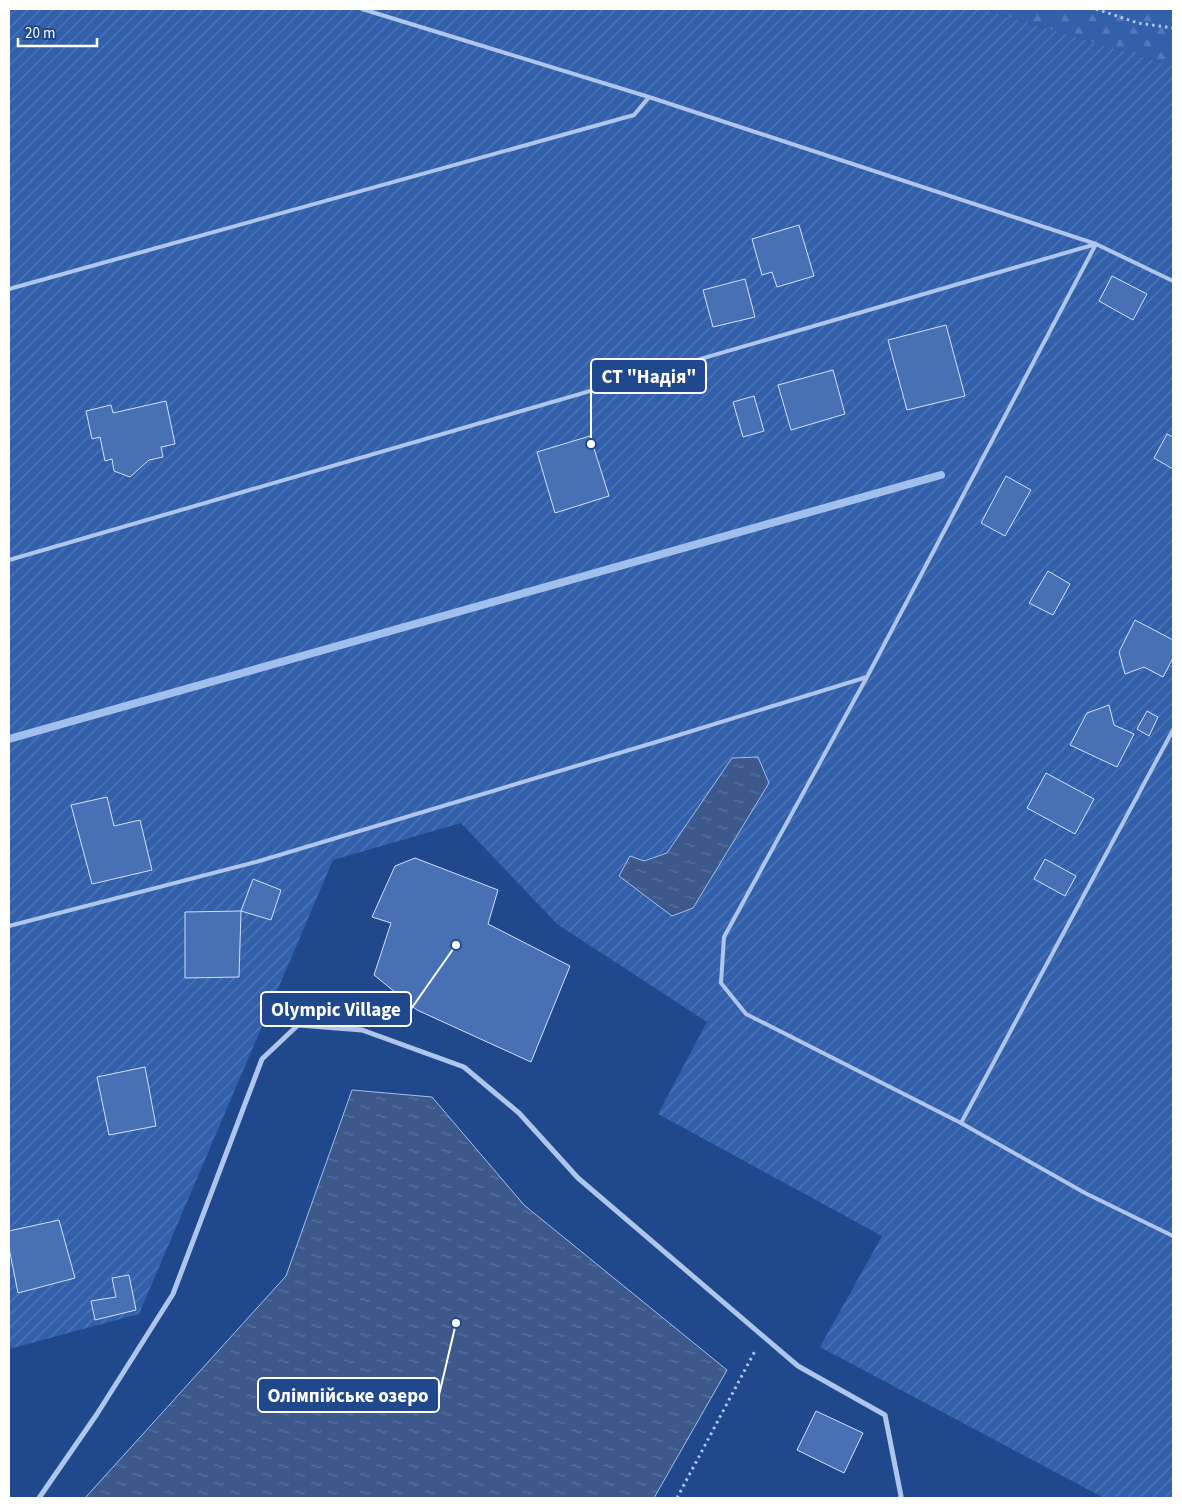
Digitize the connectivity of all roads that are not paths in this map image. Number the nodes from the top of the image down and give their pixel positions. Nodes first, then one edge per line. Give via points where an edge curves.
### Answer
1 (362, 9) edge
2 (649, 97) junction
3 (1096, 244) junction
4 (1173, 281) edge
5 (9, 289) edge
6 (9, 560) edge
7 (868, 676) junction
8 (1173, 730) edge
9 (9, 926) edge
10 (961, 1123) junction
11 (1173, 1236) edge
12 (39, 1498) edge
13 (900, 1498) edge

1 - 2 lane
2 - 3 lane
2 - 5 lane via 634,115
3 - 4 lane
3 - 6 lane
3 - 7 lane
7 - 9 lane via 256,862
7 - 10 lane via 724,937 721,983 746,1014
8 - 10 lane
10 - 11 lane via 1085,1193
12 - 13 street via 173,1294 262,1059 298,1025 362,1030 464,1067 518,1113 578,1178 798,1366 885,1415

